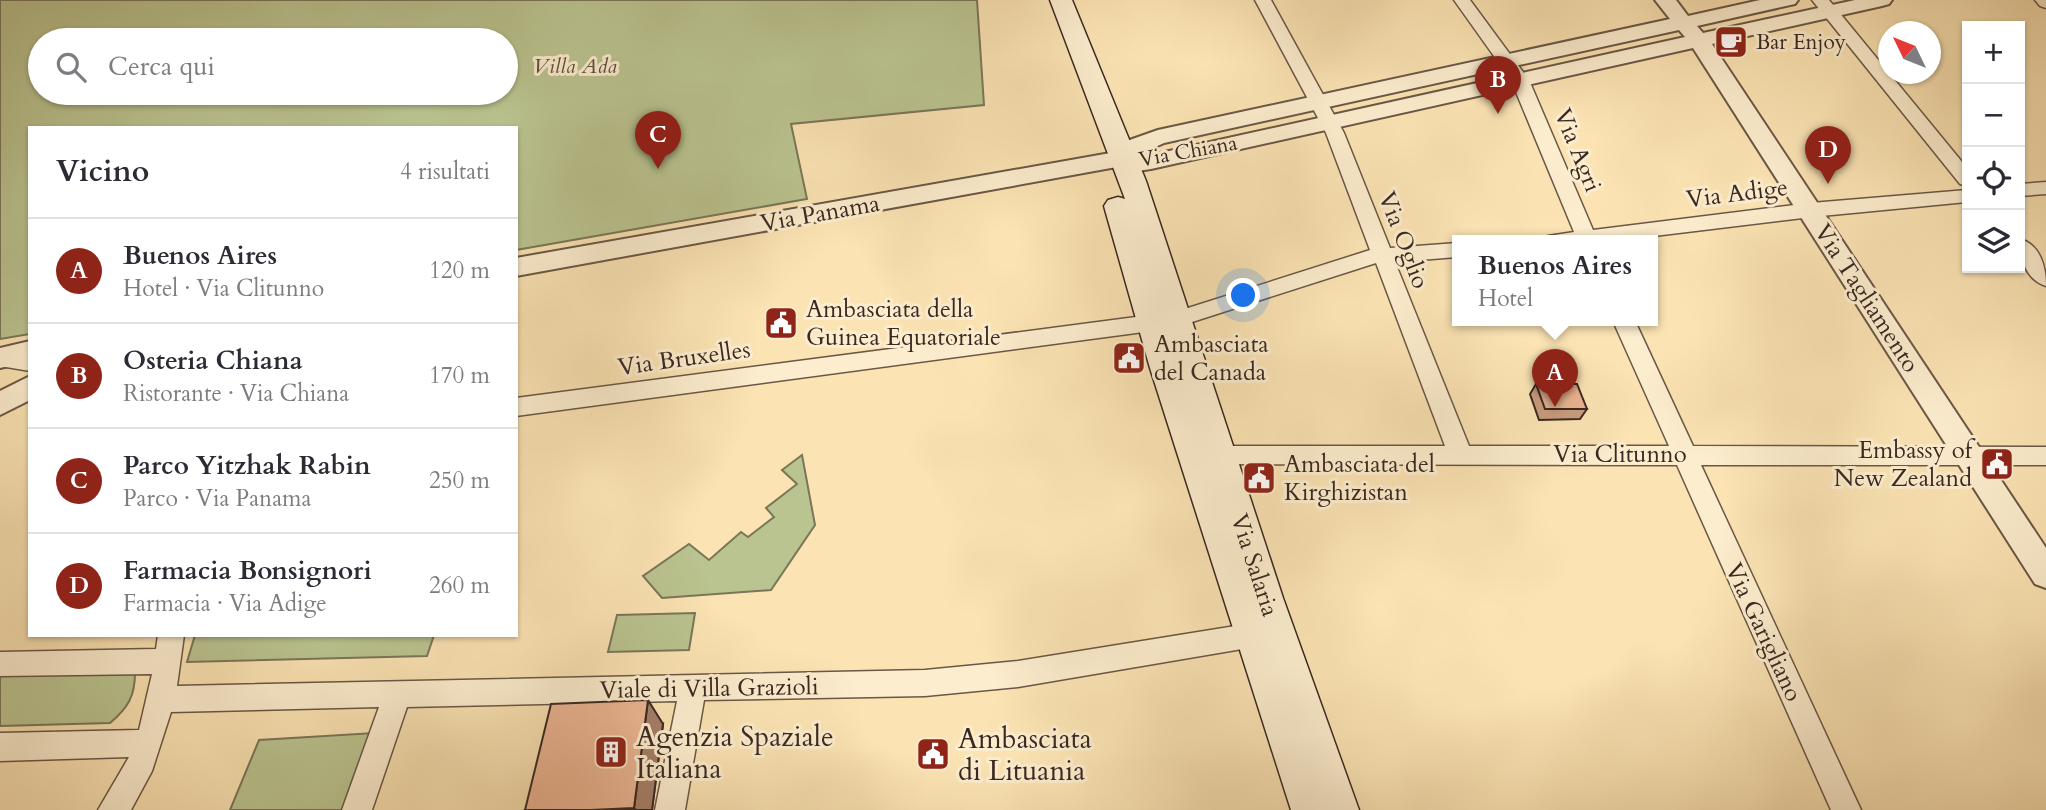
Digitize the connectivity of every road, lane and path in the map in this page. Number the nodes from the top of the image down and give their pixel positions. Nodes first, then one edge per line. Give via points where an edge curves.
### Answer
1 (1045, 0) edge
2 (1062, 0) edge
3 (1263, 0) edge
4 (1462, 0) edge
5 (1665, 0) edge
6 (1788, 0) edge
7 (1882, 0) edge
8 (1824, 6) edge
9 (1693, 32) junction
10 (1507, 61) junction
11 (1520, 80) junction
12 (1325, 112) junction
13 (1112, 129) junction
14 (1158, 137) junction
15 (1114, 160) junction
16 (1962, 174) edge
17 (2046, 188) edge
18 (2025, 190) edge
19 (1962, 196) edge
20 (1811, 210) junction
21 (1585, 235) edge
22 (1618, 235) edge
23 (1452, 250) edge
24 (2025, 252) edge
25 (1381, 256) junction
26 (518, 267) edge
27 (2046, 279) edge
28 (1163, 321) junction
29 (1626, 326) edge
30 (0, 358) edge
31 (28, 367) edge
32 (28, 368) edge
33 (0, 404) edge
34 (518, 407) edge
35 (1460, 454) junction
36 (1683, 454) junction
37 (1208, 455) junction
38 (1970, 455) junction
39 (2046, 456) edge
40 (2046, 574) edge
41 (1254, 635) junction
42 (169, 648) edge
43 (0, 664) edge
44 (693, 688) junction
45 (397, 695) junction
46 (160, 699) junction
47 (147, 743) junction
48 (0, 747) edge
49 (113, 810) edge
50 (357, 810) edge
51 (670, 810) edge
52 (1311, 810) edge
53 (1339, 810) edge
54 (1846, 810) edge

1 - 15 main road, Via Salaria
2 - 13 main road, Via Salaria
3 - 12 street, Via Oglio
4 - 10 street
5 - 9 street, Via Tagliamento
6 - 9 street, Via Chiana
7 - 8 street, Via Chiana
8 - 9 street, Via Chiana
8 - 16 street
9 - 10 street, Via Chiana
9 - 11 street, Via Chiana
9 - 20 street, Via Tagliamento
10 - 11 street
10 - 12 street, Via Chiana
11 - 12 street, Via Chiana
11 - 21 street, Via Agri
12 - 14 street, Via Chiana
12 - 15 street, Via Chiana via 1145,163
12 - 25 street, Via Oglio
13 - 14 street via 1133,137
13 - 15 main road, Via Salaria
14 - 15 street, Via Chiana
15 - 26 street, Via Panama
15 - 28 main road, Via Salaria
17 - 18 street
19 - 20 street, Via Adige
20 - 22 street, Via Adige
20 - 38 street, Via Tagliamento
23 - 25 street
24 - 27 street
25 - 28 street
25 - 35 street, Via Oglio
28 - 34 street, Via Bruxelles
28 - 37 main road, Via Salaria
29 - 36 street
30 - 31 street
32 - 33 street
35 - 36 street, Via Clitunno
35 - 37 street, Via Clitunno
36 - 38 street, Via Clitunno
36 - 54 street, Via Garigliano
37 - 41 main road, Via Salaria via 1237,592
37 - 53 main road, Via Salaria via 1265,598
38 - 39 street, Via Clitunno
38 - 40 street, Via Tagliamento
41 - 44 street, Viale di Villa Grazioli via 979,679
41 - 52 main road, Via Salaria
42 - 43 street
42 - 46 street
44 - 45 street, Viale di Villa Grazioli
44 - 51 street
45 - 46 street, Viale di Villa Grazioli
45 - 50 street
46 - 47 street
47 - 48 street
47 - 49 street via 133,780

